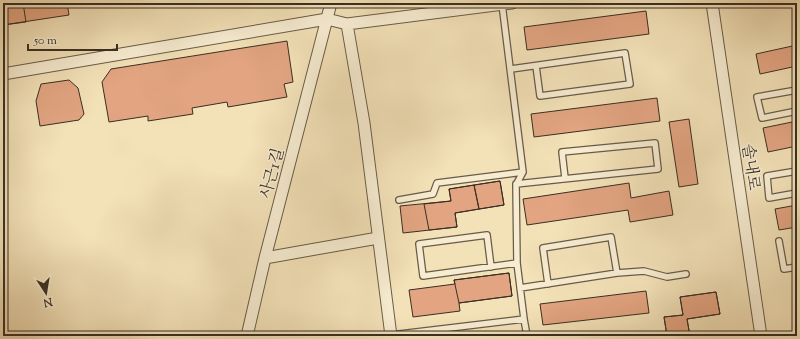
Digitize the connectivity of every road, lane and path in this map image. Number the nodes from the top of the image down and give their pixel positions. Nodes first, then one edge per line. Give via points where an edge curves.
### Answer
1 (331, 3) edge
2 (712, 3) edge
3 (507, 4) edge
4 (327, 19) junction
5 (347, 24) junction
6 (536, 66) junction
7 (511, 69) junction
8 (3, 74) edge
9 (797, 90) edge
10 (797, 111) edge
11 (797, 171) edge
12 (523, 172) junction
13 (565, 178) junction
14 (516, 184) junction
15 (797, 193) edge
16 (399, 200) dead end
17 (378, 238) junction
18 (779, 242) dead end
19 (265, 258) junction
20 (518, 263) junction
21 (797, 266) edge
22 (491, 267) junction
23 (617, 273) junction
24 (686, 274) dead end
25 (548, 284) junction
26 (520, 288) junction
27 (524, 319) junction
28 (797, 334) edge
29 (248, 336) edge
30 (391, 336) edge
31 (527, 336) edge
32 (761, 336) edge
33 (790, 336) edge

1 - 4 street, 사근1길
2 - 32 street, 솔내로
3 - 5 street
3 - 7 lane
4 - 5 street
4 - 8 street
4 - 19 street, 사근1길
5 - 17 street via 364,123
6 - 6 lane via 625,53 630,84 540,96
6 - 7 lane
7 - 12 lane
9 - 10 lane via 757,98 762,118
11 - 15 lane via 767,176 769,198
12 - 14 lane
12 - 16 lane via 437,183 433,194
13 - 13 lane via 658,169 655,143 562,152
13 - 14 lane
14 - 20 lane
17 - 19 street
17 - 30 street
18 - 21 lane via 784,269
19 - 29 street, 사근1길
20 - 22 lane
20 - 26 lane
22 - 22 lane via 423,276 419,244 487,235
23 - 24 lane via 644,271 667,277
23 - 25 lane
23 - 25 lane via 612,237 543,248
25 - 26 lane
26 - 27 lane
27 - 30 lane
27 - 31 lane
28 - 33 lane

